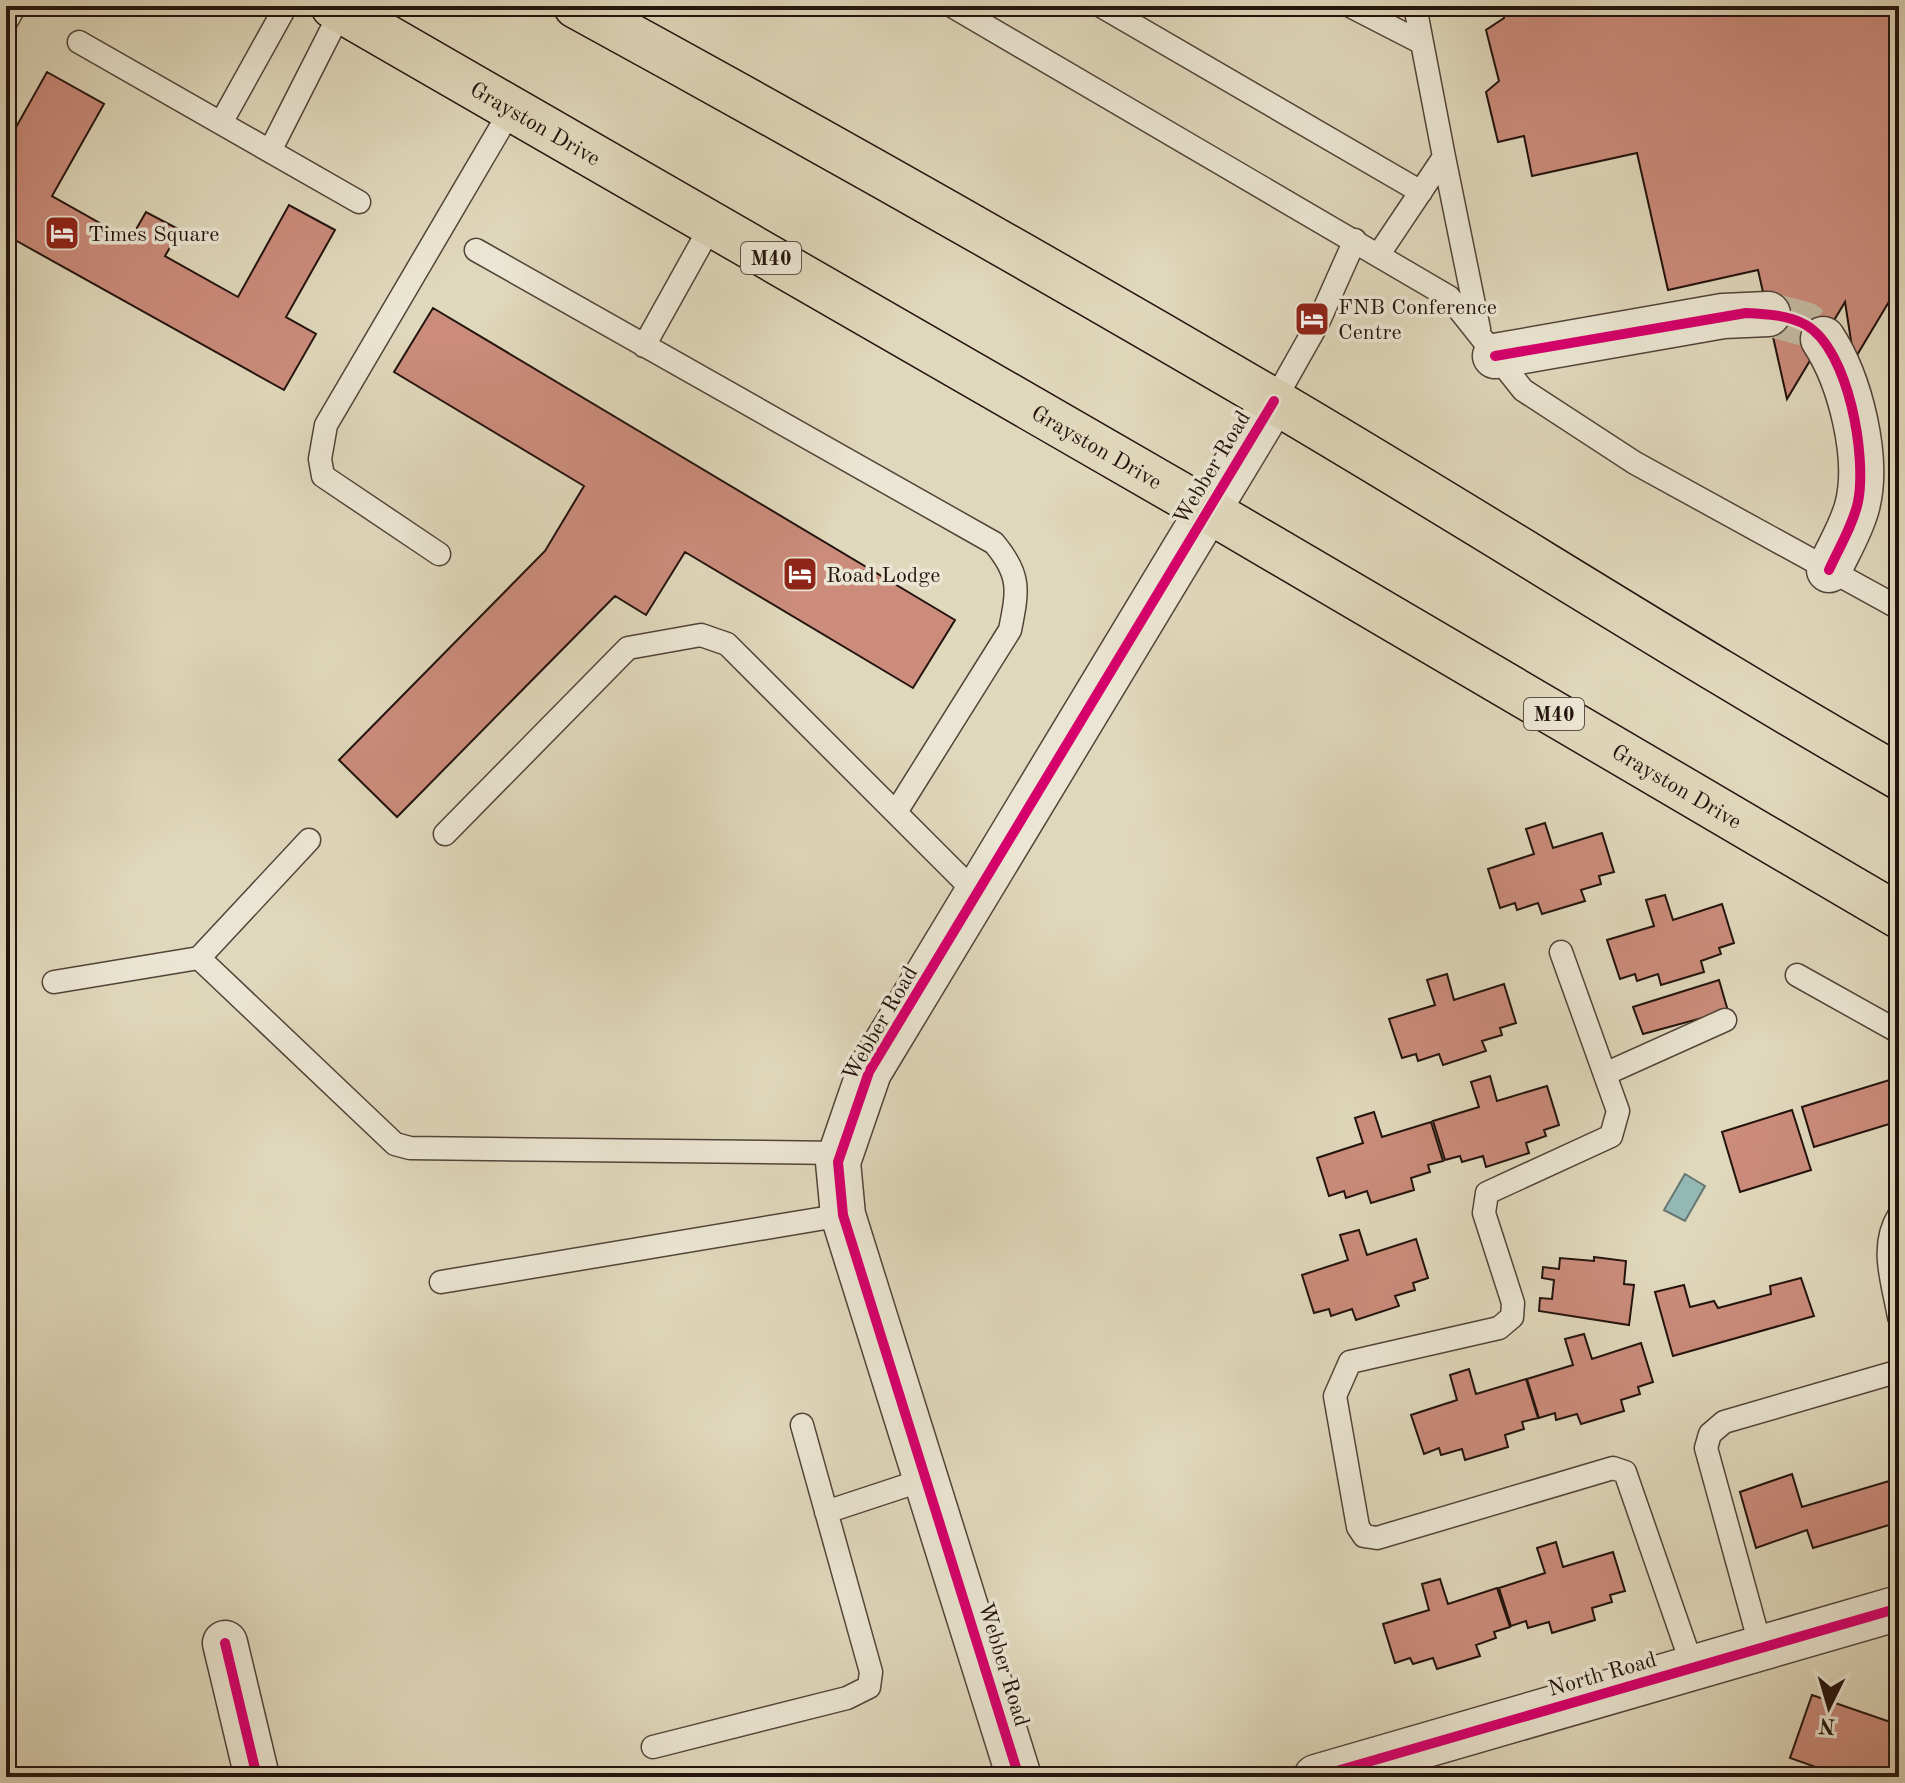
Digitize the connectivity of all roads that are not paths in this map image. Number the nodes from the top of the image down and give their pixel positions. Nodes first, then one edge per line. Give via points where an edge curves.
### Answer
1 (15, 6) edge
2 (286, 6) edge
3 (576, 6) edge
4 (952, 6) edge
5 (1101, 6) edge
6 (1350, 6) edge
7 (1415, 6) edge
8 (337, 8) edge
9 (6, 22) edge
10 (79, 42) dead end
11 (1422, 43) junction
12 (512, 108) junction
13 (221, 123) junction
14 (270, 151) junction
15 (1444, 157) junction
16 (1421, 192) junction
17 (359, 202) dead end
18 (712, 224) junction
19 (1355, 240) junction
20 (476, 250) dead end
21 (1379, 254) junction
22 (1768, 314) tunnel mouth
23 (1823, 339) tunnel mouth
24 (1487, 344) junction
25 (644, 346) junction
26 (1274, 401) junction
27 (1209, 511) junction
28 (439, 554) dead end
29 (1829, 570) junction
30 (1899, 608) edge
31 (1899, 777) edge
32 (896, 812) junction
33 (445, 834) dead end
34 (309, 840) dead end
35 (978, 895) junction
36 (1899, 916) edge
37 (1561, 952) dead end
38 (199, 958) junction
39 (1797, 975) dead end
40 (54, 982) dead end
41 (1725, 1020) dead end
42 (1899, 1032) edge
43 (1605, 1074) junction
44 (841, 1153) junction
45 (843, 1215) junction
46 (1899, 1215) edge
47 (441, 1282) dead end
48 (1899, 1317) edge
49 (1899, 1368) edge
50 (802, 1425) dead end
51 (926, 1479) junction
52 (826, 1512) junction
53 (1899, 1608) edge
54 (225, 1643) dead end
55 (1761, 1648) junction
56 (1693, 1668) junction
57 (653, 1747) dead end
58 (257, 1777) edge
59 (1019, 1777) edge
60 (1316, 1777) edge

1 - 9 lane
2 - 13 lane
3 - 26 main road
4 - 19 lane
5 - 16 lane
6 - 11 lane
7 - 11 lane
8 - 12 main road, Grayston Drive / M40
8 - 14 lane
10 - 13 lane
11 - 15 lane
12 - 18 main road, Grayston Drive / M40
12 - 28 lane via 326,425 321,447 323,476
13 - 14 lane
14 - 17 lane
15 - 16 lane
15 - 24 lane
16 - 21 lane
18 - 25 lane
18 - 27 main road, Grayston Drive / M40
19 - 21 lane
19 - 26 lane via 1318,323
20 - 25 lane
21 - 24 lane via 1449,297
22 - 24 street
23 - 29 street via 1846,389 1858,458 1857,506
24 - 29 lane via 1523,390 1635,463
25 - 32 lane via 994,543 1013,566 1016,601 1010,630
26 - 27 street, Webber Road
26 - 31 main road
27 - 35 street, Webber Road
27 - 36 main road, Grayston Drive / M40
29 - 30 lane
32 - 33 lane via 727,644 701,635 628,648
32 - 35 lane
34 - 38 lane
35 - 44 street, Webber Road via 869,1072
37 - 43 lane
38 - 40 lane
38 - 44 lane via 395,1144
39 - 42 lane
41 - 43 lane
43 - 56 lane via 1618,1111 1611,1136 1487,1193 1484,1213 1513,1303 1512,1317 1499,1328 1350,1362 1335,1396 1358,1527 1364,1536 1377,1538 1613,1468 1625,1472
44 - 45 street, Webber Road
45 - 47 lane
45 - 51 street, Webber Road
46 - 48 lane via 1888,1234 1887,1249
49 - 55 lane via 1724,1422 1710,1434 1706,1448
50 - 52 lane
51 - 52 lane
51 - 59 street, Webber Road
52 - 57 lane via 871,1672 869,1687 847,1698
53 - 55 street, North Road
54 - 58 street
55 - 56 street, North Road
56 - 60 street, North Road

